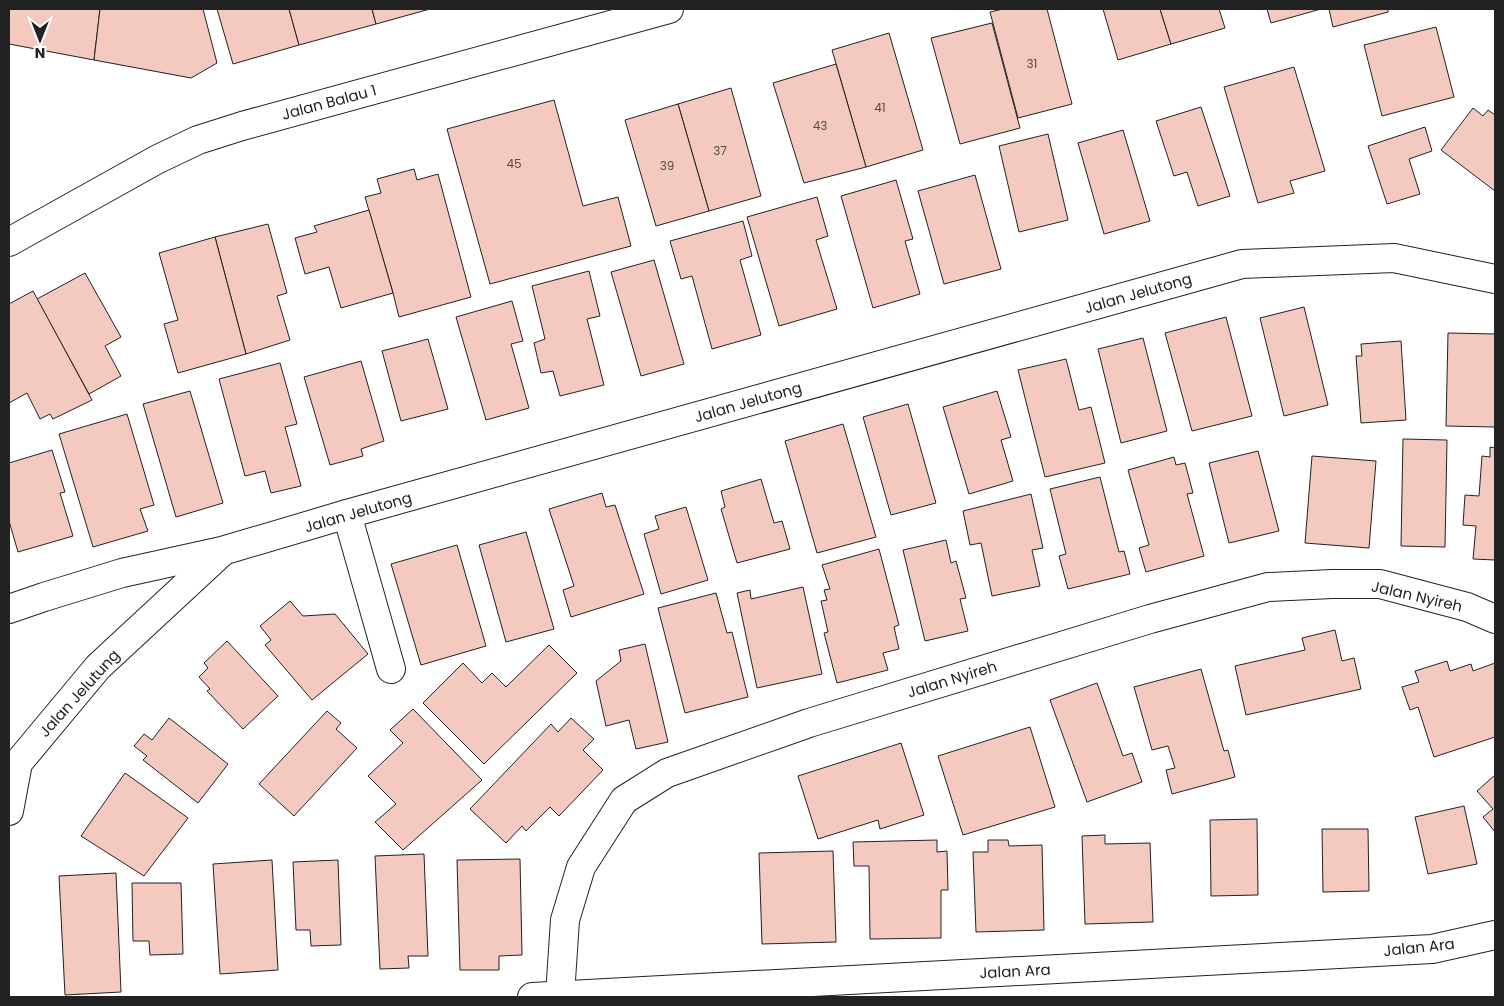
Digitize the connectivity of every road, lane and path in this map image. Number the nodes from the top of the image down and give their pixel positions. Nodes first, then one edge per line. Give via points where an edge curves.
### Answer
1 (669, 9) edge
2 (9, 242) edge
3 (1495, 279) edge
4 (347, 514) junction
5 (222, 552) junction
6 (9, 610) edge
7 (1495, 619) edge
8 (392, 669) dead end
9 (13, 758) edge
10 (9, 811) edge
11 (1495, 935) edge
12 (560, 995) junction
13 (532, 997) edge

1 - 2 street, Jalan Balau 1 via 198,140 158,158
3 - 4 street, Jalan Jelutong via 1394,258 1242,264
4 - 5 street, Jalan Jelutong
4 - 8 street
5 - 6 street, Jalan Jelutong via 122,573
5 - 9 street, Jalan Jelutung via 98,667
7 - 12 street, Jalan Nyireh via 1467,607 1380,584 1268,587 1150,619 810,723 667,773 624,800 582,867 565,920
9 - 10 street, Jalan Jelutung
11 - 12 street, Jalan Ara via 1432,949
12 - 13 street, Jalan Ara

